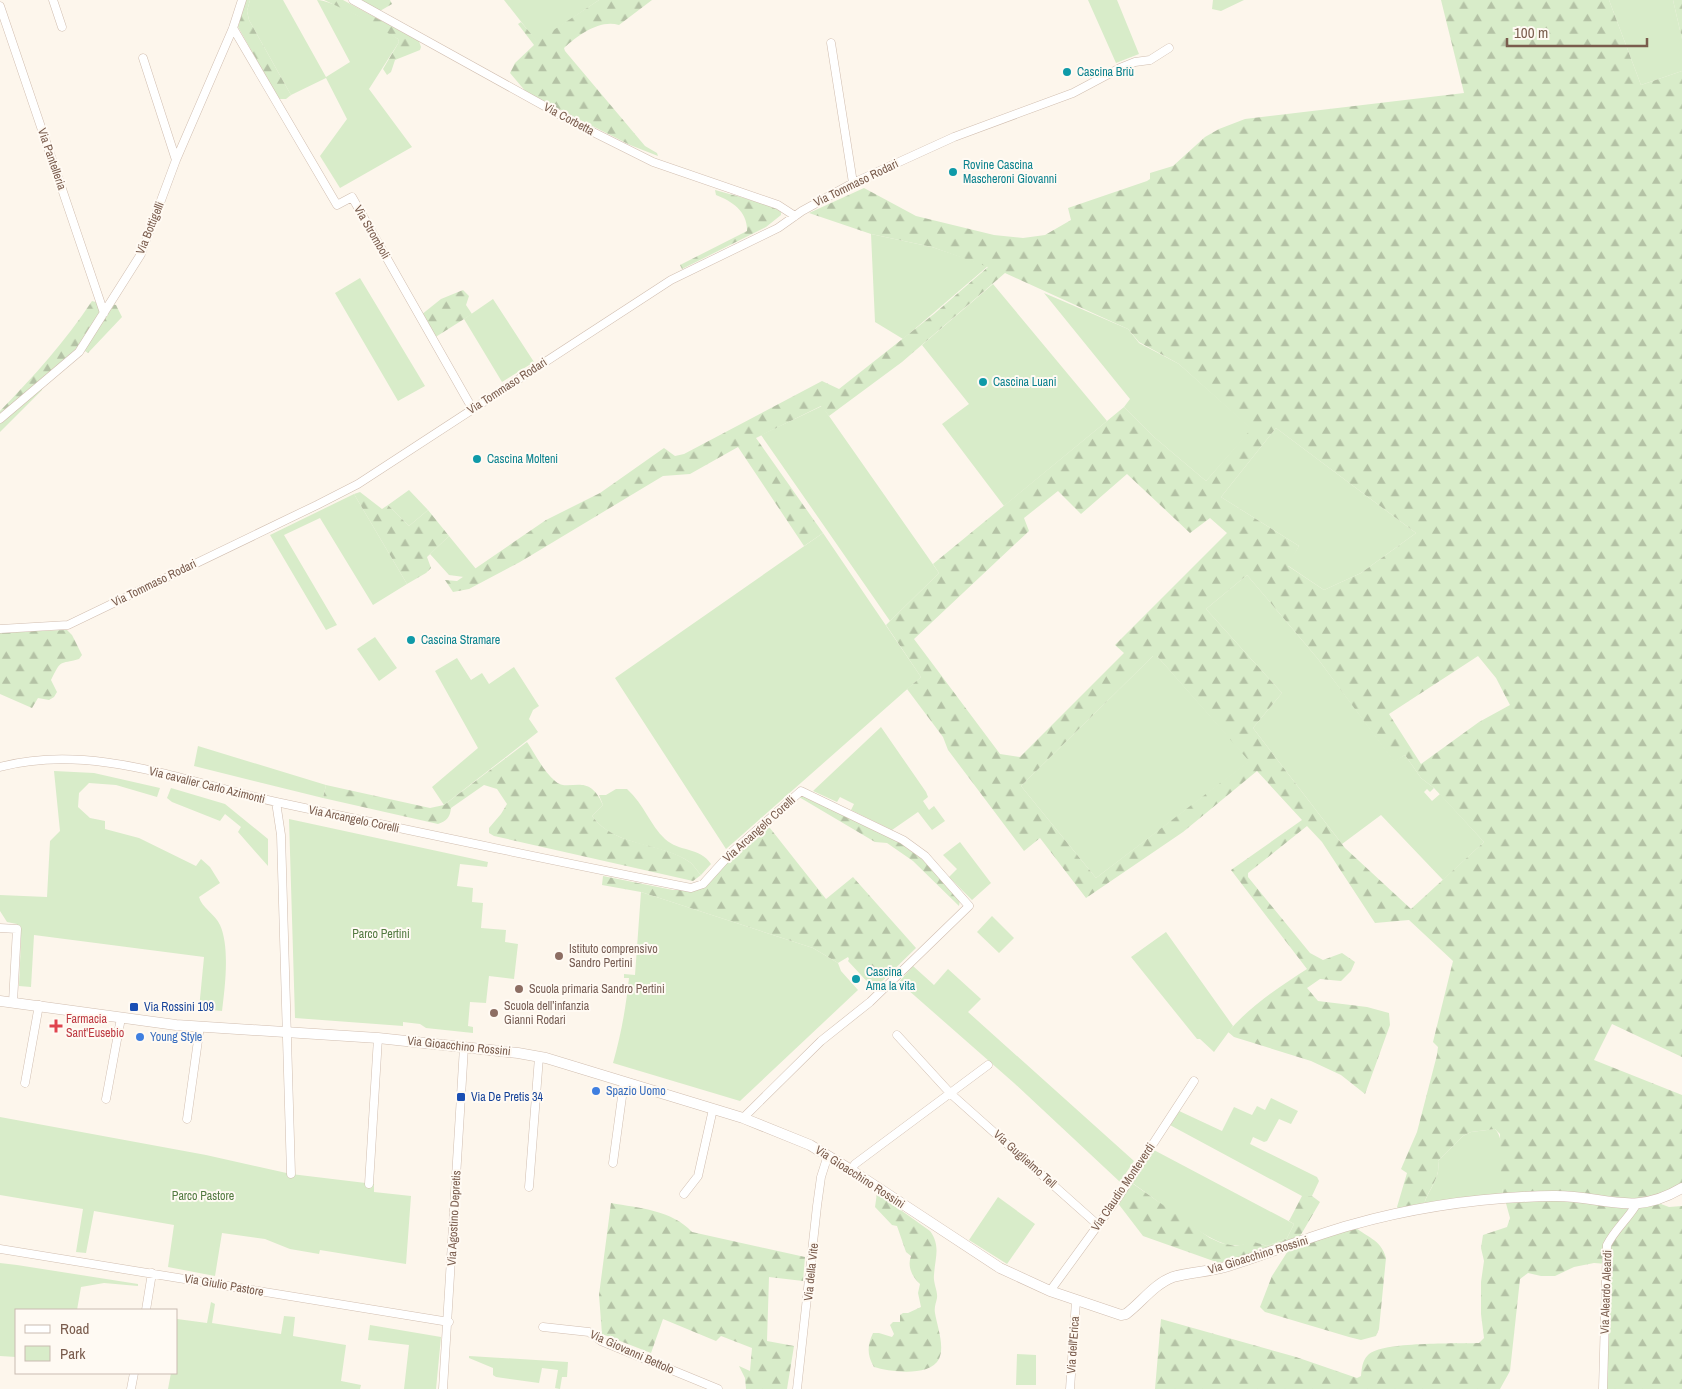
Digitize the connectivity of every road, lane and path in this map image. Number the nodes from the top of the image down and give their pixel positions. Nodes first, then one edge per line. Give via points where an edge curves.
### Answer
1 (52, 0) edge
2 (242, 0) edge
3 (353, 0) edge
4 (0, 6) edge
5 (62, 27) dead end
6 (233, 28) junction
7 (831, 43) dead end
8 (1169, 48) dead end
9 (143, 58) dead end
10 (176, 160) junction
11 (853, 184) junction
12 (795, 216) junction
13 (104, 313) junction
14 (472, 408) junction
15 (0, 419) edge
16 (0, 629) edge
17 (0, 767) edge
18 (276, 802) junction
19 (0, 928) edge
20 (0, 1002) edge
21 (14, 1002) junction
22 (39, 1005) junction
23 (121, 1018) junction
24 (200, 1026) junction
25 (285, 1032) junction
26 (897, 1035) dead end
27 (378, 1038) junction
28 (464, 1047) junction
29 (539, 1057) junction
30 (988, 1065) dead end
31 (1194, 1080) dead end
32 (624, 1082) junction
33 (25, 1083) dead end
34 (951, 1094) junction
35 (106, 1099) dead end
36 (713, 1108) junction
37 (743, 1118) junction
38 (187, 1119) dead end
39 (828, 1155) junction
40 (613, 1163) dead end
41 (851, 1170) junction
42 (291, 1174) dead end
43 (369, 1184) dead end
44 (529, 1187) dead end
45 (1682, 1188) edge
46 (684, 1194) dead end
47 (1636, 1205) junction
48 (1098, 1225) junction
49 (0, 1249) edge
50 (152, 1273) junction
51 (1050, 1291) junction
52 (1076, 1301) junction
53 (146, 1309) edge
54 (449, 1322) junction
55 (543, 1328) dead end
56 (134, 1374) edge
57 (131, 1389) edge
58 (443, 1389) edge
59 (718, 1389) edge
60 (796, 1389) edge
61 (1070, 1389) edge
62 (1603, 1389) edge

1 - 5 street
2 - 6 street, Via Bottigelli
3 - 12 street, Via Corbetta via 568,119 653,162 778,205
4 - 13 street, Via Pantelleria
6 - 10 street, Via Bottigelli
6 - 14 street, Via Stromboli via 337,205 352,197
7 - 11 street
8 - 11 street, Via Tommaso Rodari via 1150,60 1120,68 1073,94 954,137
9 - 10 street
10 - 13 street, Via Bottigelli via 141,254
11 - 12 street, Via Tommaso Rodari
12 - 14 street, Via Tommaso Rodari via 778,228 672,280
13 - 15 street, Via Bottigelli via 78,352
14 - 16 street, Via Tommaso Rodari via 358,484 68,625
17 - 18 street, Via cavalier Carlo Azimonti via 51,759 102,763 140,768
18 - 25 street, Via cavalier Carlo Azimonti via 281,841
18 - 37 street, Via Arcangelo Corelli via 691,888 703,884 731,853 801,791 903,840 925,856 969,906 870,1002 821,1041
19 - 21 street via 17,929
20 - 21 street, Via Gioacchino Rossini
21 - 22 street, Via Gioacchino Rossini
22 - 23 street, Via Gioacchino Rossini
22 - 33 street
23 - 24 street, Via Gioacchino Rossini
23 - 35 street
24 - 25 street, Via Gioacchino Rossini
24 - 38 street
25 - 27 street, Via Gioacchino Rossini
25 - 42 street
26 - 34 street, Via Guglielmo Tell
27 - 28 street, Via Gioacchino Rossini
27 - 43 street
28 - 29 street, Via Gioacchino Rossini
28 - 54 street, Via Agostino Depretis
29 - 32 street, Via Gioacchino Rossini
29 - 44 street
30 - 34 street
31 - 48 street, Via Claudio Monteverdi
32 - 36 street, Via Gioacchino Rossini
32 - 40 street
34 - 41 street
34 - 48 street, Via Guglielmo Tell
36 - 37 street, Via Gioacchino Rossini
36 - 46 street via 698,1176
37 - 39 street, Via Gioacchino Rossini
39 - 41 street, Via Gioacchino Rossini
39 - 60 street, Via della Vite via 817,1206
41 - 51 street, Via Gioacchino Rossini via 988,1261
45 - 47 street, Via Gioacchino Rossini
47 - 52 street, Via Gioacchino Rossini via 1553,1196 1435,1208 1352,1225 1224,1268 1172,1278 1153,1289 1126,1314
47 - 62 street, Via Aleardo Aleardi via 1616,1228 1607,1245
48 - 51 street, Via Claudio Monteverdi
49 - 50 street, Via Giulio Pastore
50 - 53 street
50 - 54 street, Via Giulio Pastore
51 - 52 street, Via Gioacchino Rossini
52 - 61 street, Via dell'Erica
54 - 58 street, Via Agostino Depretis
55 - 59 street, Via Giovanni Bettolo via 589,1332 601,1341
56 - 57 street

